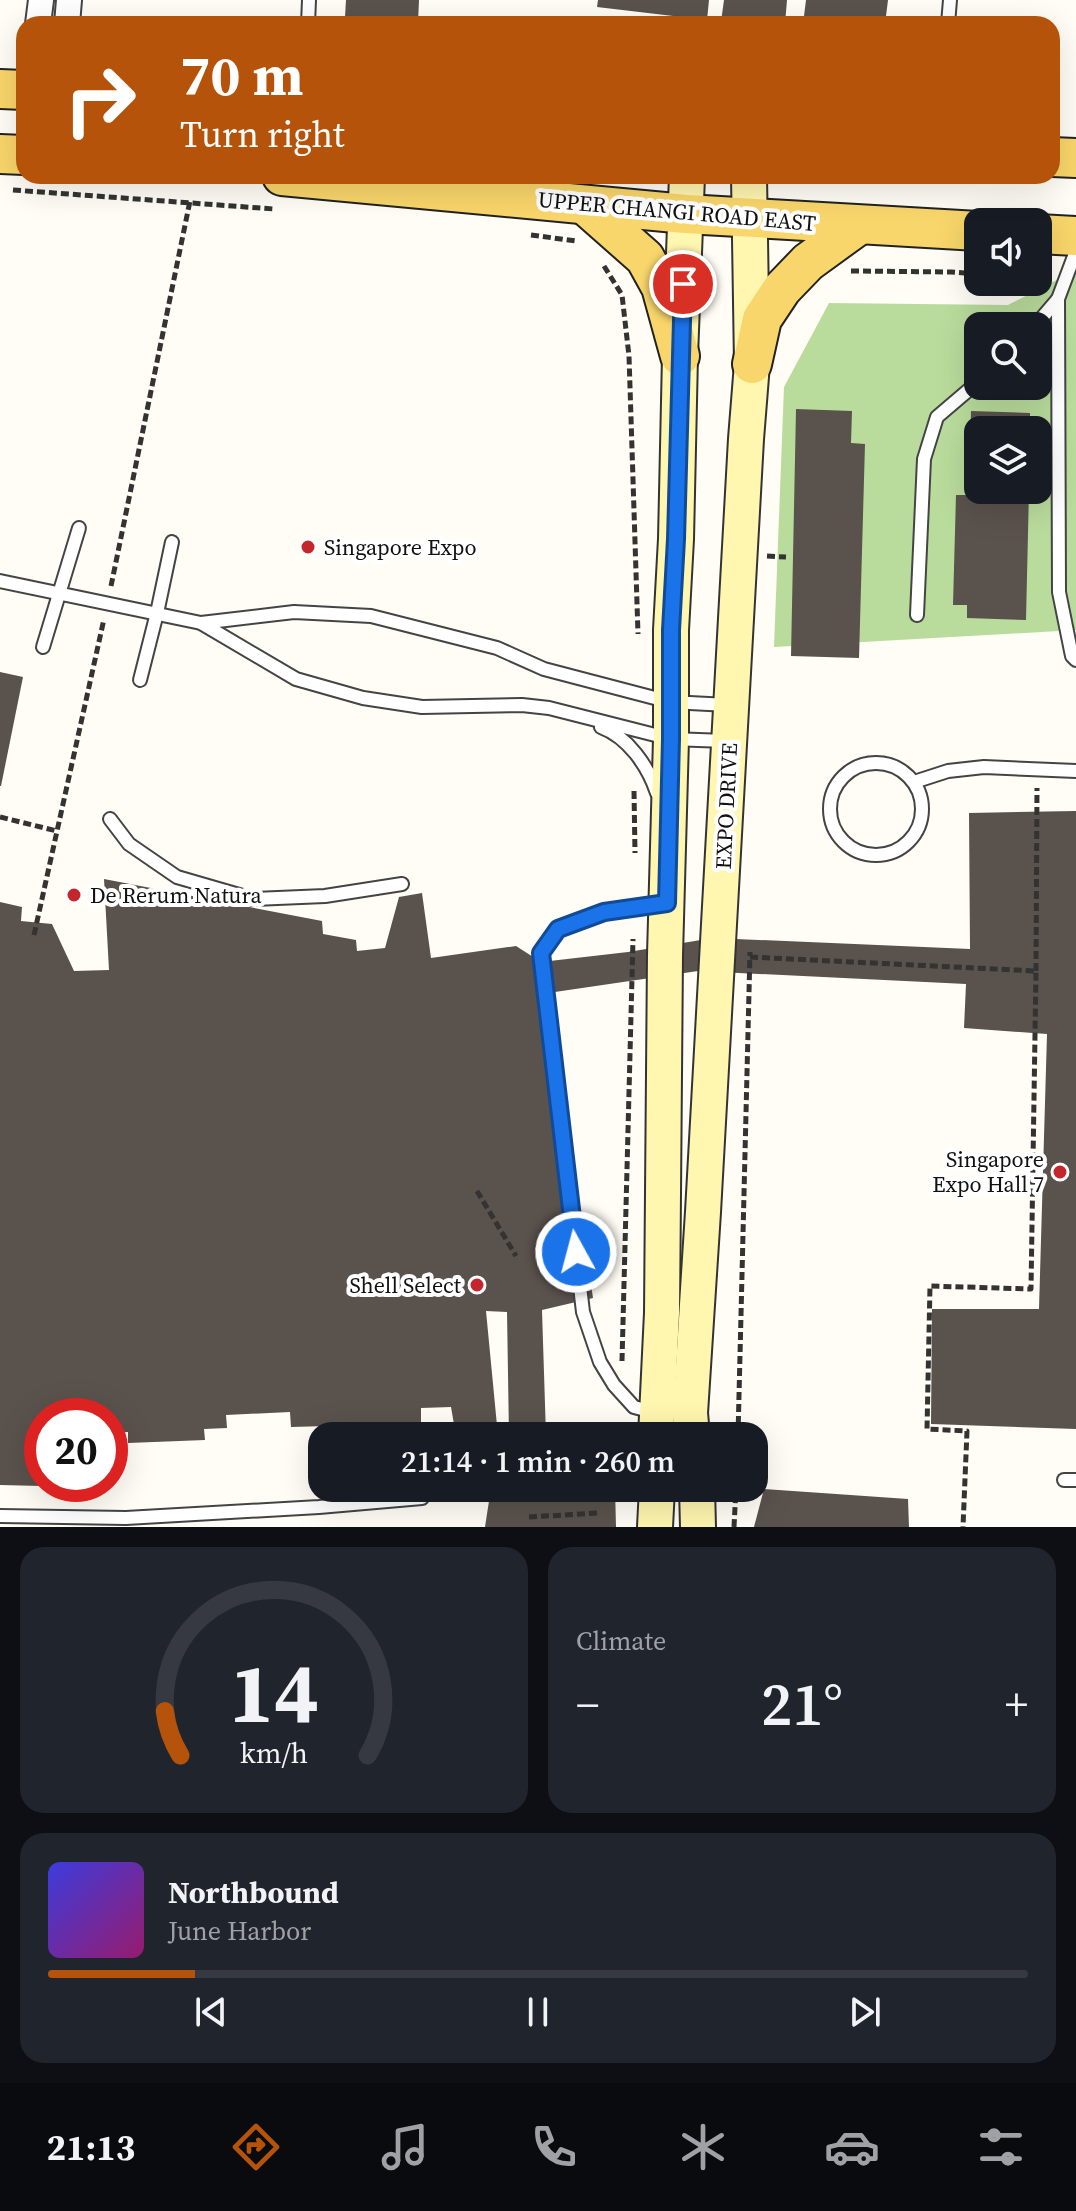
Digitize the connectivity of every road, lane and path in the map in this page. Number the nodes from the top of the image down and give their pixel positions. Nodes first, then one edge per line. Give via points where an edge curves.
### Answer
1 (687, 184) edge
2 (749, 184) edge
3 (0, 189) edge
4 (282, 193) edge
5 (190, 201) junction
6 (686, 214) junction
7 (748, 217) junction
8 (582, 223) junction
9 (859, 225) junction
10 (964, 230) edge
11 (524, 234) dead end
12 (1052, 235) edge
13 (1076, 236) edge
14 (1076, 251) edge
15 (600, 259) dead end
16 (841, 271) dead end
17 (964, 273) edge
18 (1058, 299) junction
19 (1047, 312) edge
20 (680, 356) junction
21 (752, 364) junction
22 (964, 394) edge
23 (79, 528) dead end
24 (172, 542) dead end
25 (769, 557) dead end
26 (786, 557) dead end
27 (0, 581) edge
28 (59, 592) junction
29 (108, 603) junction
30 (157, 613) junction
31 (917, 615) dead end
32 (201, 623) junction
33 (43, 647) dead end
34 (639, 649) dead end
35 (1076, 660) edge
36 (140, 680) dead end
37 (670, 702) junction
38 (732, 706) junction
39 (549, 708) junction
40 (671, 739) junction
41 (730, 741) junction
42 (1038, 769) junction
43 (1076, 771) edge
44 (631, 780) dead end
45 (914, 782) junction
46 (0, 817) edge
47 (110, 819) dead end
48 (57, 831) junction
49 (669, 834) junction
50 (402, 884) dead end
51 (651, 905) junction
52 (34, 935) dead end
53 (750, 941) dead end
54 (750, 957) junction
55 (1036, 971) junction
56 (477, 1191) dead end
57 (516, 1256) dead end
58 (614, 1385) junction
59 (674, 1421) edge
60 (738, 1422) edge
61 (376, 1502) edge
62 (656, 1502) edge
63 (697, 1502) edge
64 (735, 1502) edge
65 (599, 1513) dead end
66 (0, 1516) edge
67 (529, 1517) dead end
68 (655, 1527) edge
69 (698, 1527) edge
70 (734, 1527) edge
71 (963, 1527) edge

1 - 6 street
2 - 7 street, EXPO DRIVE
3 - 5 path
4 - 5 path
4 - 8 main road, UPPER CHANGI ROAD EAST
5 - 29 path
6 - 7 main road, UPPER CHANGI ROAD EAST
6 - 8 main road, UPPER CHANGI ROAD EAST
6 - 20 street
7 - 9 main road, UPPER CHANGI ROAD EAST
7 - 21 street, EXPO DRIVE
8 - 11 path
8 - 20 main road via 645,258 661,287
9 - 10 main road, UPPER CHANGI ROAD EAST
9 - 21 main road via 808,262 782,289 762,319
12 - 13 main road
14 - 18 lane
15 - 34 path via 622,295 629,356
16 - 17 path
18 - 19 lane
18 - 35 lane via 1059,592
20 - 37 street
21 - 38 street, EXPO DRIVE
22 - 31 lane via 937,417 924,459
23 - 28 lane
24 - 30 lane
25 - 26 path
27 - 28 lane
28 - 29 lane
28 - 33 lane
29 - 30 lane
29 - 48 path
30 - 32 lane
30 - 36 lane
32 - 37 lane via 294,612 371,616 497,648 544,669
32 - 39 lane via 296,679 363,698 422,707
37 - 38 lane
37 - 40 street
38 - 41 street, EXPO DRIVE
39 - 40 lane
39 - 49 lane via 609,730 630,747 651,774
40 - 41 lane
40 - 49 street
41 - 59 street, EXPO DRIVE
42 - 43 lane
42 - 45 lane via 984,767
42 - 55 path
44 - 51 path
45 - 45 lane via 922,817 903,847 868,855 838,835 830,801 849,770 884,763 901,769
46 - 48 path
47 - 50 lane via 129,844 177,877 253,899 325,896
48 - 52 path
49 - 51 street
51 - 58 path via 631,957 621,1368
51 - 58 lane via 604,912 558,929 541,953 583,1312
51 - 59 street via 662,1313
53 - 54 path
54 - 55 path
54 - 60 path
55 - 71 path via 1031,1289 930,1286 927,1429 967,1431
56 - 57 path
58 - 59 lane via 634,1407
61 - 66 lane via 126,1518
62 - 68 street
63 - 69 street
64 - 70 path
65 - 67 path

